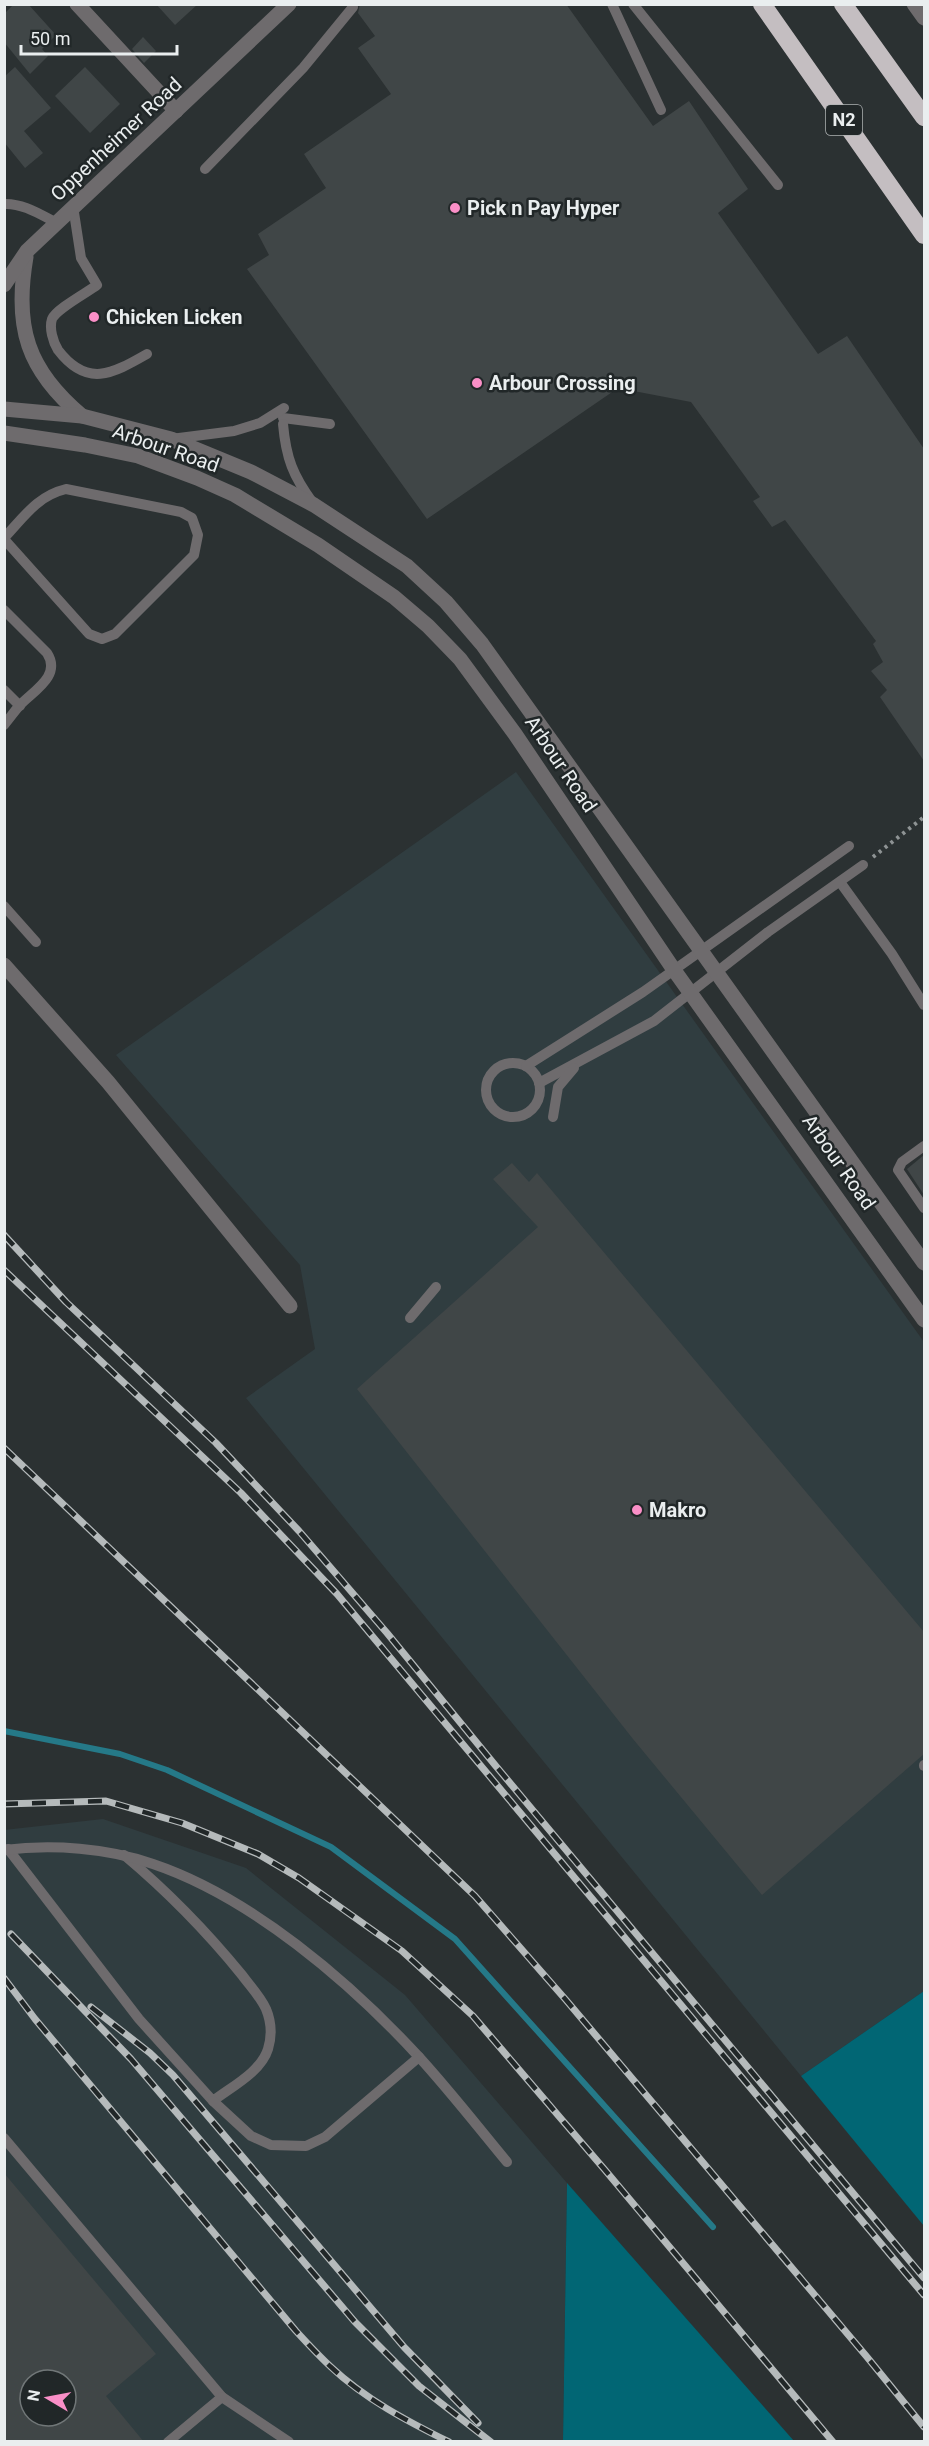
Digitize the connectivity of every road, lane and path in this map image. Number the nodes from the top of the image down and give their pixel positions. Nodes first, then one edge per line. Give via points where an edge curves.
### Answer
1 (77, 4) edge
2 (289, 4) edge
3 (612, 4) edge
4 (633, 4) edge
5 (762, 4) edge
6 (843, 4) edge
7 (914, 4) edge
8 (353, 7) dead end
9 (924, 18) edge
10 (661, 110) dead end
11 (176, 111) junction
12 (924, 117) edge
13 (205, 169) dead end
14 (778, 185) dead end
15 (4, 204) edge
16 (73, 206) junction
17 (57, 223) junction
18 (924, 235) edge
19 (27, 251) junction
20 (4, 285) edge
21 (147, 354) dead end
22 (4, 409) edge
23 (82, 416) junction
24 (283, 417) junction
25 (330, 424) dead end
26 (4, 432) edge
27 (171, 439) junction
28 (314, 505) junction
29 (4, 538) edge
30 (4, 610) edge
31 (4, 690) edge
32 (20, 706) junction
33 (4, 726) edge
34 (924, 818) edge
35 (849, 846) dead end
36 (863, 865) joint
37 (840, 882) junction
38 (4, 906) edge
39 (36, 942) dead end
40 (702, 950) junction
41 (4, 965) edge
42 (674, 970) junction
43 (717, 973) junction
44 (692, 993) junction
45 (924, 1005) edge
46 (583, 1059) junction
47 (526, 1066) junction
48 (539, 1083) junction
49 (553, 1117) dead end
50 (924, 1146) edge
51 (924, 1208) edge
52 (924, 1263) edge
53 (436, 1287) dead end
54 (290, 1306) dead end
55 (410, 1318) dead end
56 (924, 1320) edge
57 (6, 1849) edge
58 (123, 1855) junction
59 (419, 2057) junction
60 (213, 2101) junction
61 (4, 2138) edge
62 (507, 2162) dead end
63 (222, 2397) junction
64 (168, 2442) edge
65 (289, 2442) edge

1 - 11 street
2 - 11 street, Oppenheimer Road
3 - 10 lane
4 - 14 lane
5 - 18 highway, N2
6 - 12 highway
7 - 9 street
8 - 13 lane via 303,68
11 - 16 street, Oppenheimer Road
15 - 17 lane via 13,203
16 - 17 street, Oppenheimer Road
16 - 21 lane via 81,258 97,285 55,315 52,327 56,347 82,372 100,374 118,371
17 - 19 street, Oppenheimer Road
19 - 20 street, Oppenheimer Road
19 - 23 street via 22,315 29,350 48,382
22 - 23 street, Arbour Road
23 - 27 street, Arbour Road
24 - 25 lane
24 - 27 lane via 234,431
24 - 28 lane via 289,464
26 - 42 street, Arbour Road via 138,456 197,478 235,495 318,545 394,597 460,659
27 - 28 street, Arbour Road via 251,472
28 - 40 street, Arbour Road via 407,566 446,602 482,644
29 - 29 lane via 89,634 102,639 115,634 194,555 198,535 192,518 181,512 66,489 41,498
30 - 32 lane via 51,659 48,679
31 - 32 lane
32 - 33 lane
34 - 36 path
35 - 40 lane
36 - 37 lane
37 - 43 lane
37 - 45 lane
38 - 39 lane
40 - 42 lane
40 - 43 street, Arbour Road
41 - 54 street via 108,1082
42 - 44 street, Arbour Road
42 - 47 lane
43 - 44 lane
43 - 52 street, Arbour Road
44 - 46 lane via 654,1021
44 - 56 street, Arbour Road
46 - 48 lane
46 - 49 lane via 558,1087
47 - 48 lane
47 - 48 lane via 502,1065 490,1075 486,1092 492,1108 507,1117 525,1115 536,1105
50 - 51 lane via 902,1162 898,1170
53 - 55 lane
57 - 58 lane via 80,1849
57 - 60 lane via 139,2019
58 - 59 lane via 194,1880 274,1929 351,1989
58 - 60 lane via 155,1881 225,1955 265,2007 270,2038 262,2062
59 - 60 lane via 325,2137 306,2146 271,2145 251,2136
59 - 62 lane
61 - 63 lane
63 - 64 lane
63 - 65 lane

